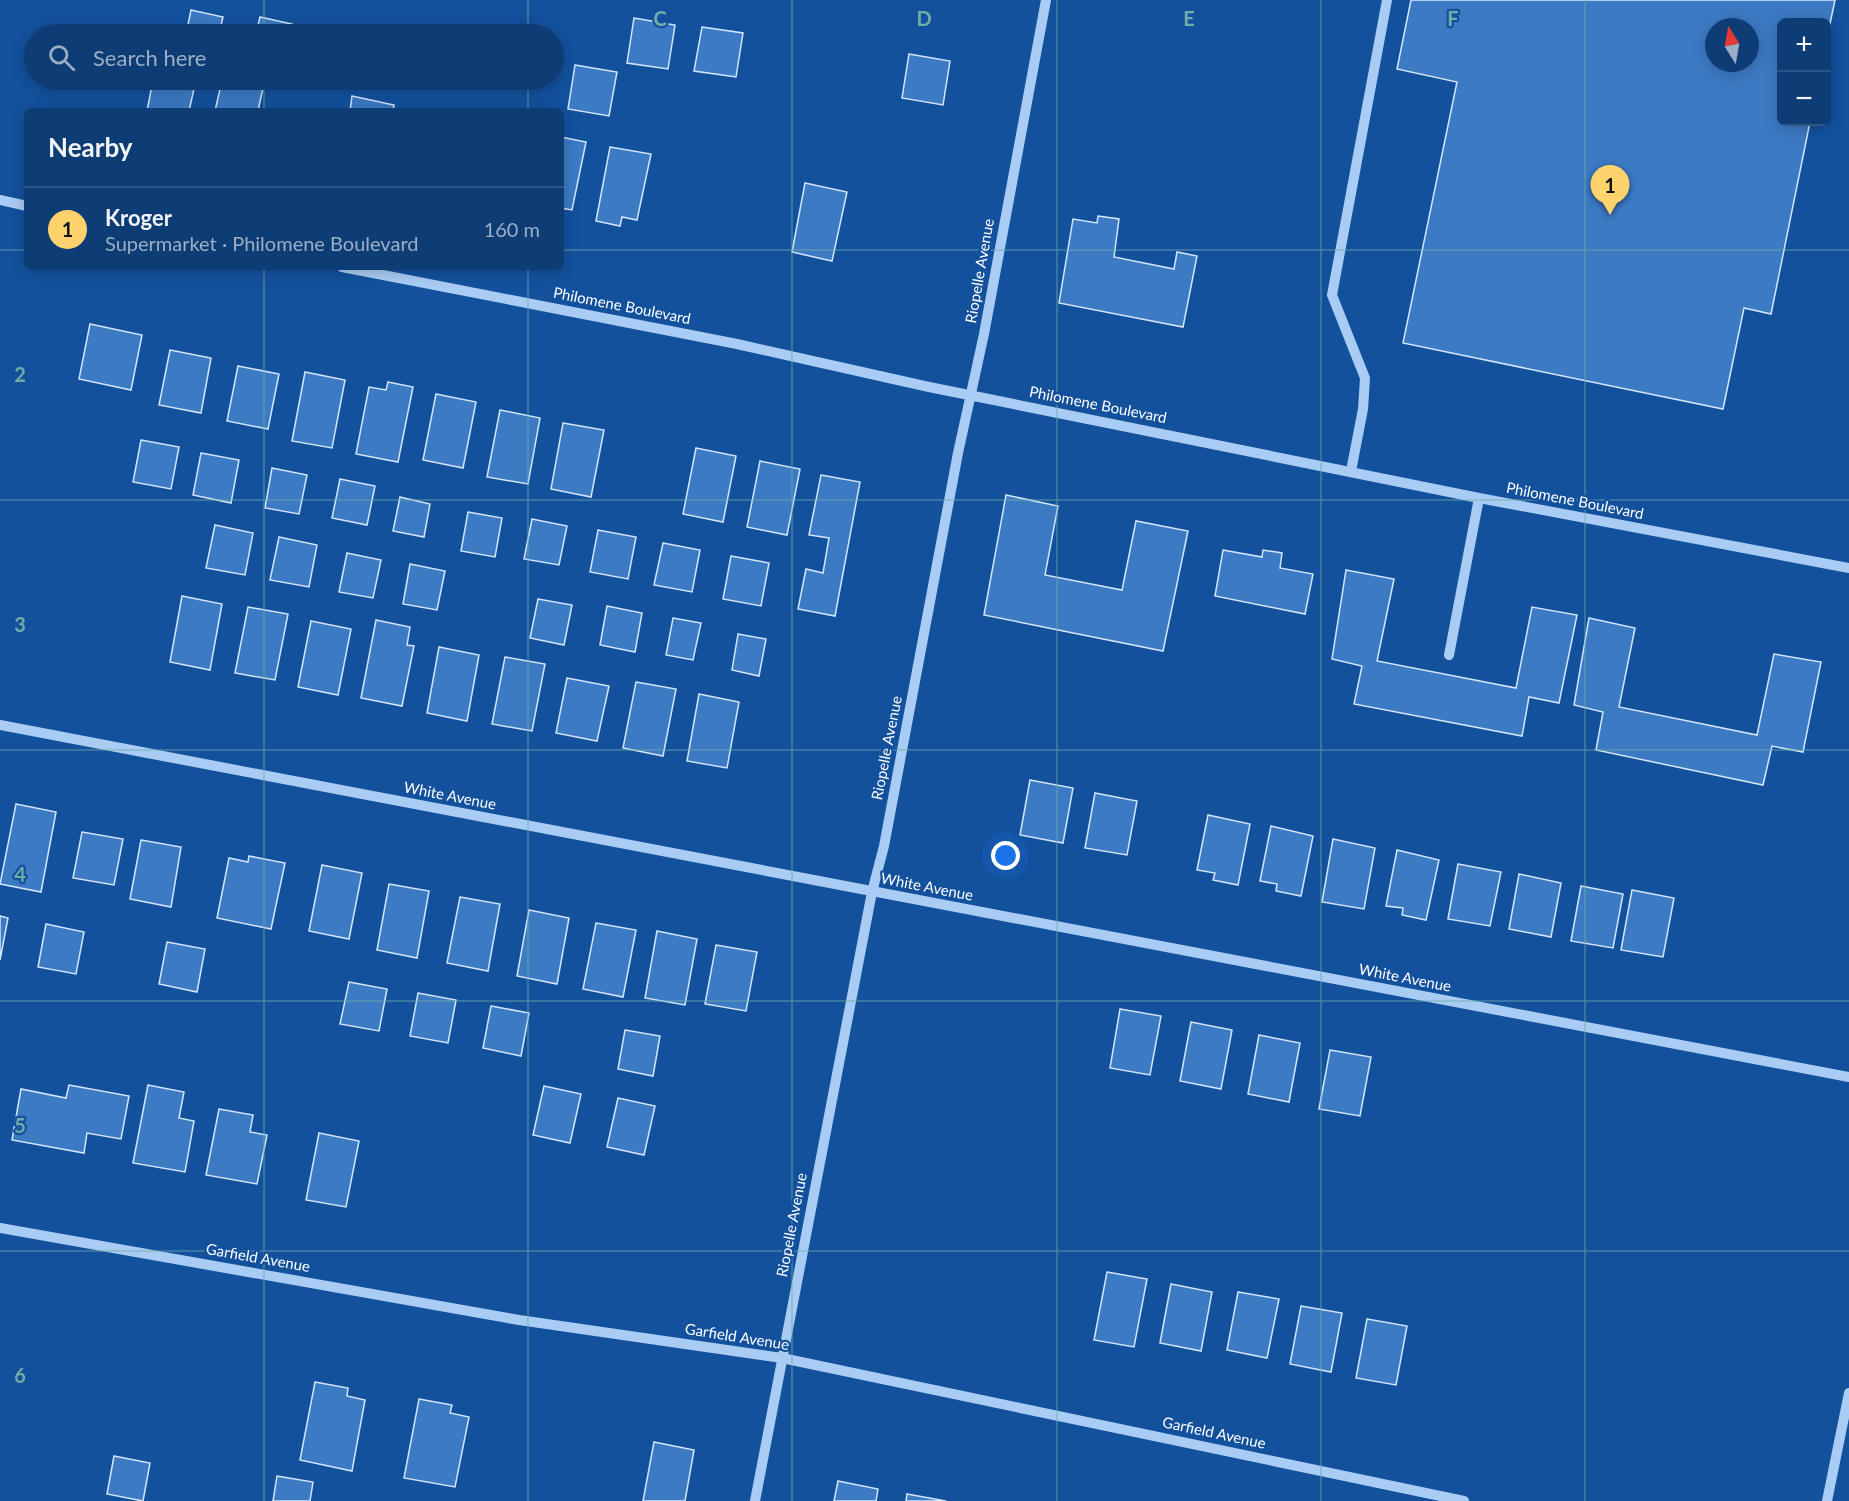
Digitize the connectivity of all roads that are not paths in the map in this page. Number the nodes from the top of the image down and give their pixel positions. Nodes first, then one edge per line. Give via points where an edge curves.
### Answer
1 (1046, 0) edge
2 (1387, 0) edge
3 (0, 200) edge
4 (24, 205) edge
5 (357, 270) edge
6 (970, 394) junction
7 (1351, 471) junction
8 (1479, 498) junction
9 (1849, 568) edge
10 (1449, 655) dead end
11 (0, 725) edge
12 (872, 892) junction
13 (1849, 1077) edge
14 (0, 1228) edge
15 (782, 1358) junction
16 (1849, 1393) edge
17 (755, 1501) edge
18 (1464, 1501) edge
19 (1827, 1501) edge

1 - 6 street, Riopelle Avenue
2 - 7 street via 1332,295 1365,378
3 - 4 street
5 - 6 street, Philomene Boulevard
6 - 7 street, Philomene Boulevard
6 - 12 street, Riopelle Avenue
7 - 8 street, Philomene Boulevard
8 - 9 street, Philomene Boulevard
8 - 10 street
11 - 12 street, White Avenue
12 - 13 street, White Avenue
12 - 15 street, Riopelle Avenue
14 - 15 street, Garfield Avenue via 519,1320
15 - 17 street, Riopelle Avenue
15 - 18 street, Garfield Avenue
16 - 19 street

